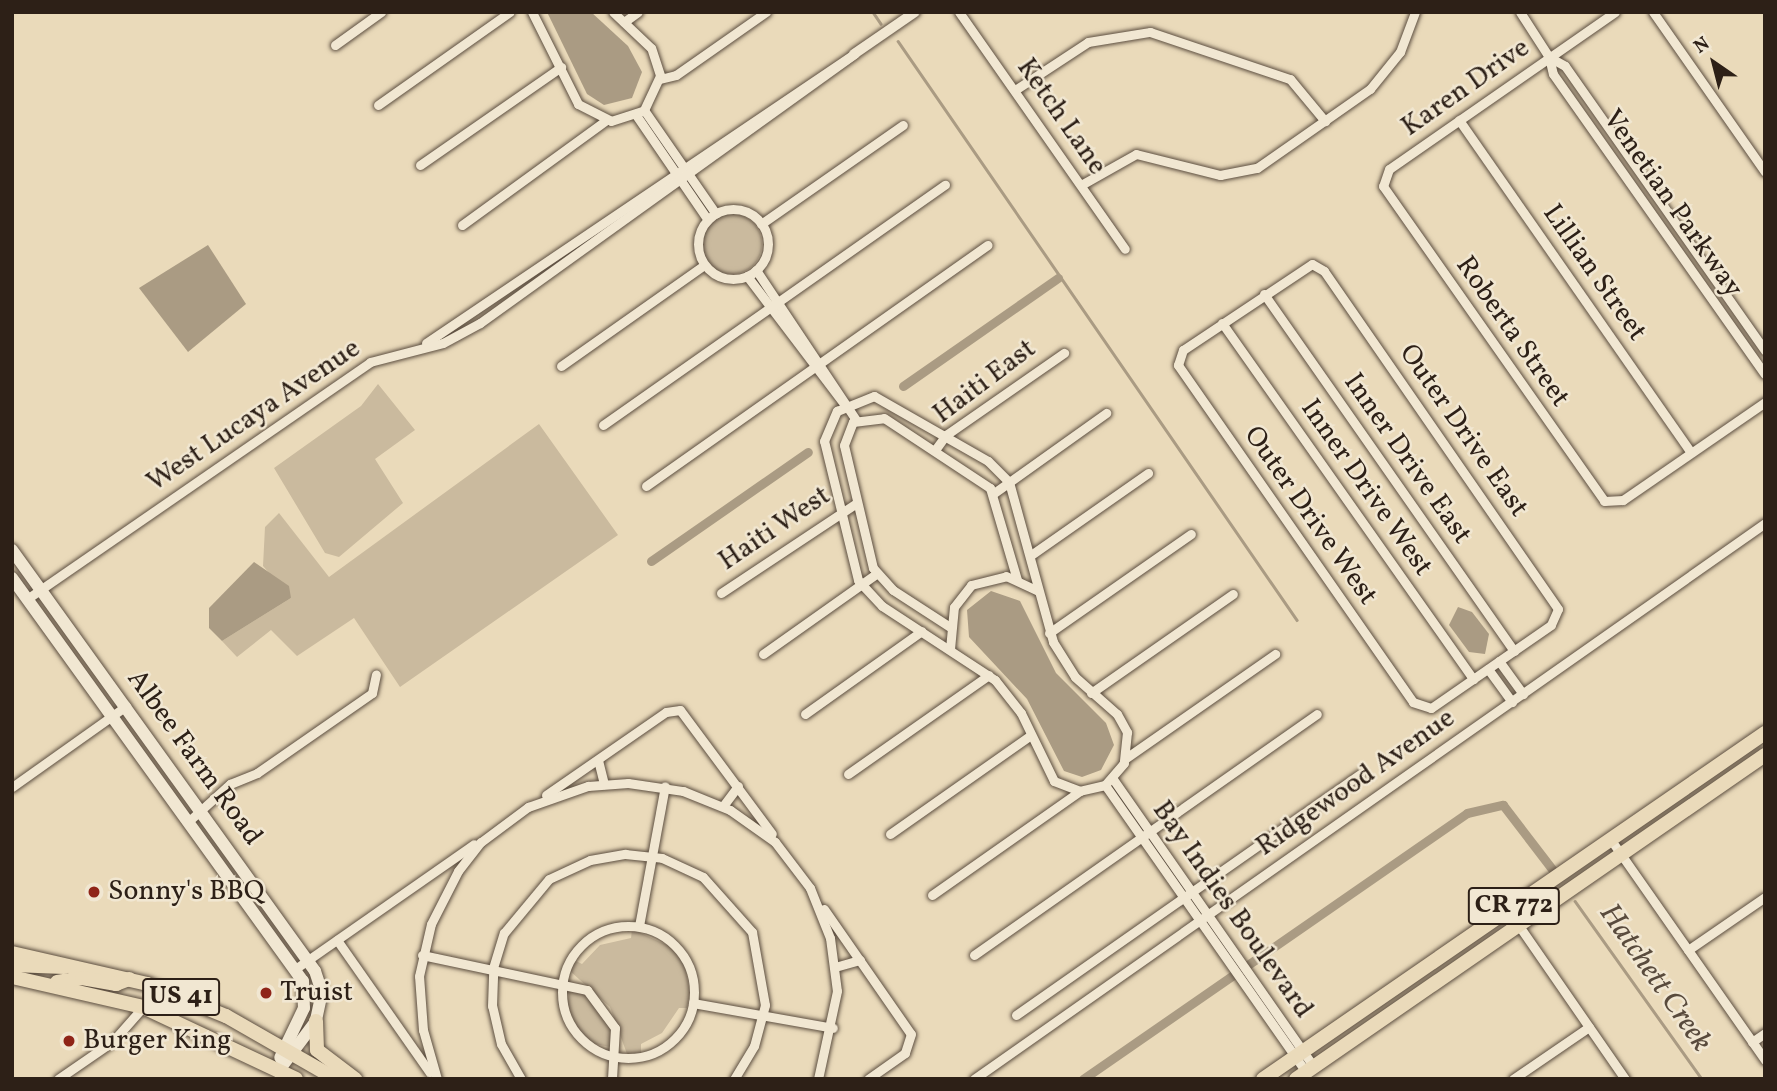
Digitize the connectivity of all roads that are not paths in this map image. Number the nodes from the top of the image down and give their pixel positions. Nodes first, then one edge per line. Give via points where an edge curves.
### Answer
1 (381, 12) edge
2 (510, 12) edge
3 (532, 12) edge
4 (613, 12) edge
5 (638, 12) edge
6 (766, 12) edge
7 (915, 12) edge
8 (960, 12) edge
9 (1415, 12) edge
10 (1520, 12) edge
11 (1615, 12) edge
12 (1653, 12) edge
13 (624, 22) junction
14 (335, 45) dead end
15 (854, 54) joint
16 (1549, 57) junction
17 (561, 67) junction
18 (660, 79) junction
19 (1015, 90) junction
20 (378, 105) dead end
21 (640, 112) junction
22 (1459, 120) junction
23 (606, 121) junction
24 (1325, 121) junction
25 (903, 124) dead end
26 (420, 165) dead end
27 (1637, 170) junction
28 (1765, 172) edge
29 (683, 175) junction
30 (1625, 178) junction
31 (1382, 181) joint
32 (945, 185) dead end
33 (1080, 185) junction
34 (712, 217) junction
35 (761, 224) junction
36 (463, 225) dead end
37 (988, 245) dead end
38 (1125, 249) dead end
39 (704, 265) junction
40 (751, 273) junction
41 (1711, 274) junction
42 (1699, 282) junction
43 (1264, 294) junction
44 (774, 305) junction
45 (1222, 323) junction
46 (1765, 351) edge
47 (1064, 353) dead end
48 (816, 365) junction
49 (561, 366) dead end
50 (1765, 374) edge
51 (1765, 402) edge
52 (845, 405) junction
53 (1106, 413) dead end
54 (856, 420) junction
55 (603, 425) dead end
56 (946, 435) junction
57 (935, 450) junction
58 (1691, 452) junction
59 (1148, 473) dead end
60 (1009, 482) junction
61 (646, 486) dead end
62 (994, 493) junction
63 (855, 504) junction
64 (838, 510) junction
65 (1765, 523) edge
66 (1191, 534) dead end
67 (12, 550) edge
68 (1031, 555) junction
69 (876, 574) junction
70 (12, 578) edge
71 (1017, 580) junction
72 (861, 584) junction
73 (40, 589) junction
74 (1038, 591) junction
75 (721, 593) dead end
76 (1233, 594) dead end
77 (27, 598) junction
78 (950, 627) junction
79 (922, 631) junction
80 (1049, 633) junction
81 (950, 649) junction
82 (1514, 650) junction
83 (763, 654) dead end
84 (1275, 654) dead end
85 (1499, 661) junction
86 (1488, 669) junction
87 (376, 674) dead end
88 (989, 675) junction
89 (1473, 679) junction
90 (1091, 693) junction
91 (1523, 695) junction
92 (1512, 702) junction
93 (126, 706) junction
94 (805, 714) dead end
95 (1317, 714) dead end
96 (113, 716) junction
97 (1765, 733) edge
98 (1031, 735) junction
99 (1765, 755) edge
100 (1126, 758) junction
101 (598, 760) junction
102 (848, 774) dead end
103 (1360, 774) dead end
104 (1109, 782) junction
105 (604, 784) junction
106 (665, 786) junction
107 (738, 786) junction
108 (12, 787) edge
109 (1080, 791) junction
110 (723, 806) junction
111 (527, 807) junction
112 (203, 810) junction
113 (190, 820) junction
114 (501, 825) junction
115 (890, 834) dead end
116 (1146, 835) junction
117 (1611, 840) junction
118 (785, 853) junction
119 (1622, 854) junction
120 (652, 856) junction
121 (252, 880) junction
122 (810, 888) junction
123 (239, 890) junction
124 (932, 895) dead end
125 (1188, 895) junction
126 (1765, 897) edge
127 (1508, 910) junction
128 (1204, 917) junction
129 (1518, 925) junction
130 (639, 926) junction
131 (337, 940) junction
132 (1688, 950) junction
133 (12, 953) edge
134 (422, 955) junction
135 (974, 955) dead end
136 (308, 960) junction
137 (860, 960) junction
138 (12, 965) edge
139 (83, 966) junction
140 (835, 967) junction
141 (493, 968) junction
142 (295, 969) junction
143 (12, 977) edge
144 (129, 979) junction
145 (563, 980) junction
146 (49, 984) junction
147 (693, 1003) junction
148 (142, 1007) junction
149 (1016, 1015) dead end
150 (763, 1016) junction
151 (316, 1021) junction
152 (1589, 1027) junction
153 (833, 1028) junction
154 (1765, 1033) edge
155 (1752, 1042) junction
156 (290, 1050) junction
157 (1299, 1054) junction
158 (616, 1057) junction
159 (1765, 1060) edge
160 (280, 1069) junction
161 (1305, 1073) edge
162 (58, 1079) edge
163 (296, 1079) edge
164 (336, 1079) edge
165 (355, 1079) edge
166 (436, 1079) edge
167 (521, 1079) edge
168 (612, 1079) edge
169 (734, 1079) edge
170 (818, 1079) edge
171 (868, 1079) edge
172 (974, 1079) edge
173 (1263, 1079) edge
174 (1513, 1079) edge
175 (1625, 1079) edge

1 - 14 street
2 - 20 street
3 - 17 street
4 - 13 street
5 - 13 street
6 - 18 street via 676,75
7 - 15 street
8 - 19 street, Ketch Lane
9 - 24 street via 1381,78
10 - 16 street, Venetian Parkway
11 - 16 street, Karen Drive
12 - 28 street
13 - 18 street via 651,48
15 - 29 street, West Lucaya Avenue
16 - 22 street, Karen Drive
16 - 27 street, Venetian Parkway via 1565,66
16 - 30 street, Venetian Parkway via 1553,74
17 - 23 street via 582,110
17 - 26 street
18 - 21 street
19 - 24 street via 1088,42 1150,32 1290,79
19 - 33 street, Ketch Lane
21 - 23 street
21 - 29 street
22 - 31 street, Karen Drive via 1389,169
22 - 58 street, Lillian Street
23 - 36 street
24 - 33 street via 1240,174 1213,174 1141,153 1118,159
25 - 35 street
27 - 30 street
27 - 41 street, Venetian Parkway
29 - 34 street
29 - 73 street, West Lucaya Avenue via 443,343 415,348 352,373
30 - 42 street, Venetian Parkway
31 - 58 street, Roberta Street via 1599,497 1610,503
32 - 44 street
33 - 38 street, Ketch Lane
34 - 35 street via 741,210
34 - 39 street via 698,246
35 - 40 street via 768,243
37 - 48 street
39 - 40 street via 724,278
39 - 49 street
40 - 44 street
41 - 42 street
41 - 46 street, Venetian Parkway
42 - 50 street, Venetian Parkway
43 - 45 street, Outer Drive West
43 - 82 street, Inner Drive East
43 - 82 street, Outer Drive East via 1303,266 1324,271 1558,606 1554,622
44 - 48 street
44 - 55 street
45 - 89 street, Inner Drive West
45 - 89 street, Outer Drive West via 1180,353 1179,368 1413,702 1431,708
47 - 56 street, Haiti East
48 - 52 street
48 - 61 street
51 - 58 street
52 - 54 street
52 - 56 street via 885,398
52 - 64 street via 831,419 824,441
53 - 60 street
54 - 57 street via 881,417
54 - 63 street via 844,438
56 - 57 street, Haiti East
56 - 60 street
57 - 62 street
59 - 68 street
60 - 62 street
60 - 68 street
62 - 71 street
63 - 64 street, Haiti West
63 - 69 street
64 - 72 street
64 - 75 street, Haiti West
65 - 91 street, Ridgewood Avenue
66 - 80 street
67 - 73 main road, Albee Farm Road
68 - 74 street
69 - 72 street
69 - 78 street
70 - 77 main road, Albee Farm Road
71 - 74 street
71 - 78 street via 998,576 971,584 954,607
72 - 79 street
72 - 83 street
73 - 77 street, West Lucaya Avenue
73 - 93 main road, Albee Farm Road
74 - 80 street
76 - 90 street
77 - 96 main road, Albee Farm Road
78 - 81 street
79 - 81 street
79 - 94 street
80 - 90 street
81 - 88 street
82 - 85 street, Outer Drive East
84 - 100 street
85 - 86 street, Outer Drive West
85 - 91 street
86 - 89 street, Outer Drive West
86 - 92 street
87 - 112 street via 372,693 257,773 230,783
88 - 98 street
88 - 102 street
90 - 100 street via 1123,723
91 - 92 street, Ridgewood Avenue
92 - 128 street, Ridgewood Avenue
93 - 96 street
93 - 112 main road, Albee Farm Road
95 - 116 street
96 - 108 street
96 - 113 main road, Albee Farm Road
97 - 117 main road, CR 772
98 - 109 street via 1046,774
98 - 115 street
99 - 119 main road, CR 772
100 - 104 street
101 - 105 street
101 - 107 street via 677,709 690,716
101 - 111 street
103 - 125 street
104 - 109 street
104 - 116 street, Bay Indies Boulevard
105 - 106 street
105 - 111 street
106 - 110 street
106 - 120 street
107 - 110 street
107 - 118 street
109 - 124 street
110 - 118 street
111 - 114 street
112 - 113 street
112 - 121 main road, Albee Farm Road
113 - 123 main road, Albee Farm Road
114 - 131 street
114 - 134 street via 450,883
116 - 125 street, Bay Indies Boulevard
116 - 135 street
117 - 119 street
117 - 127 main road, CR 772
118 - 122 street
119 - 129 main road, CR 772
119 - 132 street
120 - 130 street
120 - 141 street via 598,858 549,879 513,918
120 - 150 street via 703,877 742,916 763,968
121 - 123 main road
121 - 136 main road, Albee Farm Road
122 - 137 street
122 - 140 street
123 - 142 main road, Albee Farm Road
125 - 128 street, Bay Indies Boulevard
125 - 149 street
126 - 132 street
127 - 129 street
127 - 157 main road, CR 772
128 - 157 street, Bay Indies Boulevard
128 - 172 street, Ridgewood Avenue
129 - 152 street
129 - 161 main road, CR 772
130 - 145 street via 590,939
130 - 147 street via 681,953 692,977
131 - 136 street
131 - 166 street
132 - 155 street
133 - 139 main road, US 41
134 - 141 street
134 - 166 street via 421,1016
136 - 142 street
136 - 151 main road, Albee Farm Road via 321,987
137 - 140 street
137 - 171 street via 912,1038 905,1053
138 - 139 main road
139 - 144 main road, US 41
140 - 153 street
141 - 145 street
141 - 167 street via 495,1025
142 - 156 main road, Albee Farm Road via 306,999
143 - 146 main road, US 41
144 - 146 main road
144 - 156 main road, US 41 via 226,1016
145 - 158 street via 605,1006 615,1028
145 - 158 street via 564,1007 574,1029 592,1047
146 - 148 main road, US 41
147 - 150 street
147 - 158 street via 678,1033 660,1049
148 - 160 main road, US 41
148 - 162 street via 113,1041
150 - 153 street
150 - 169 street
151 - 156 main road, Albee Farm Road
151 - 165 main road via 319,1054
152 - 174 street
152 - 175 street
153 - 170 street
154 - 155 street
155 - 159 street
156 - 160 main road, Albee Farm Road
156 - 164 main road, US 41
157 - 161 street, Bay Indies Boulevard
157 - 173 main road, CR 772
158 - 168 street
160 - 163 main road, US 41

